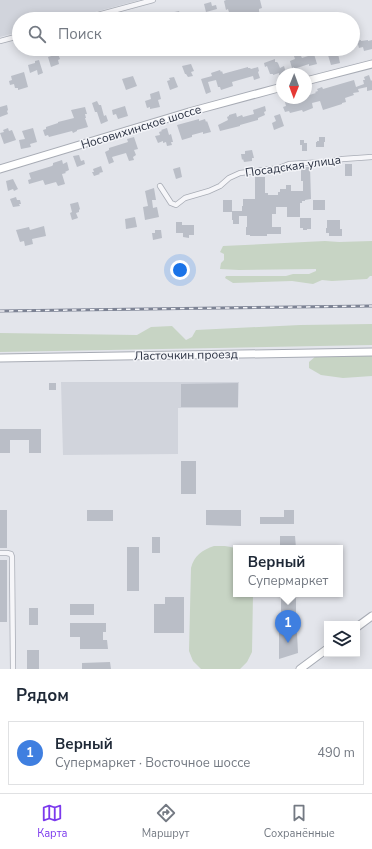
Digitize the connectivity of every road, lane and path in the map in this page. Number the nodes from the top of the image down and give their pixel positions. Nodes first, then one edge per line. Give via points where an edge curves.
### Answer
1 (153, 0) edge
2 (109, 12) edge
3 (12, 38) edge
4 (0, 41) edge
5 (372, 64) edge
6 (312, 79) edge
7 (276, 89) edge
8 (372, 157) edge
9 (0, 169) edge
10 (160, 186) dead end
11 (372, 352) edge
12 (0, 358) edge
13 (0, 553) edge
14 (372, 616) edge
15 (360, 625) edge
16 (324, 651) edge
17 (13, 669) edge
18 (300, 669) edge

1 - 2 street
3 - 4 street
5 - 6 main road
7 - 9 main road, Носовихинское шоссе
8 - 10 street, Посадская улица via 288,164 279,168 240,173 220,186 185,198 176,205 171,203
11 - 12 main road, Ласточкин проезд
13 - 17 street via 11,554 12,557
14 - 15 main road
16 - 18 main road

